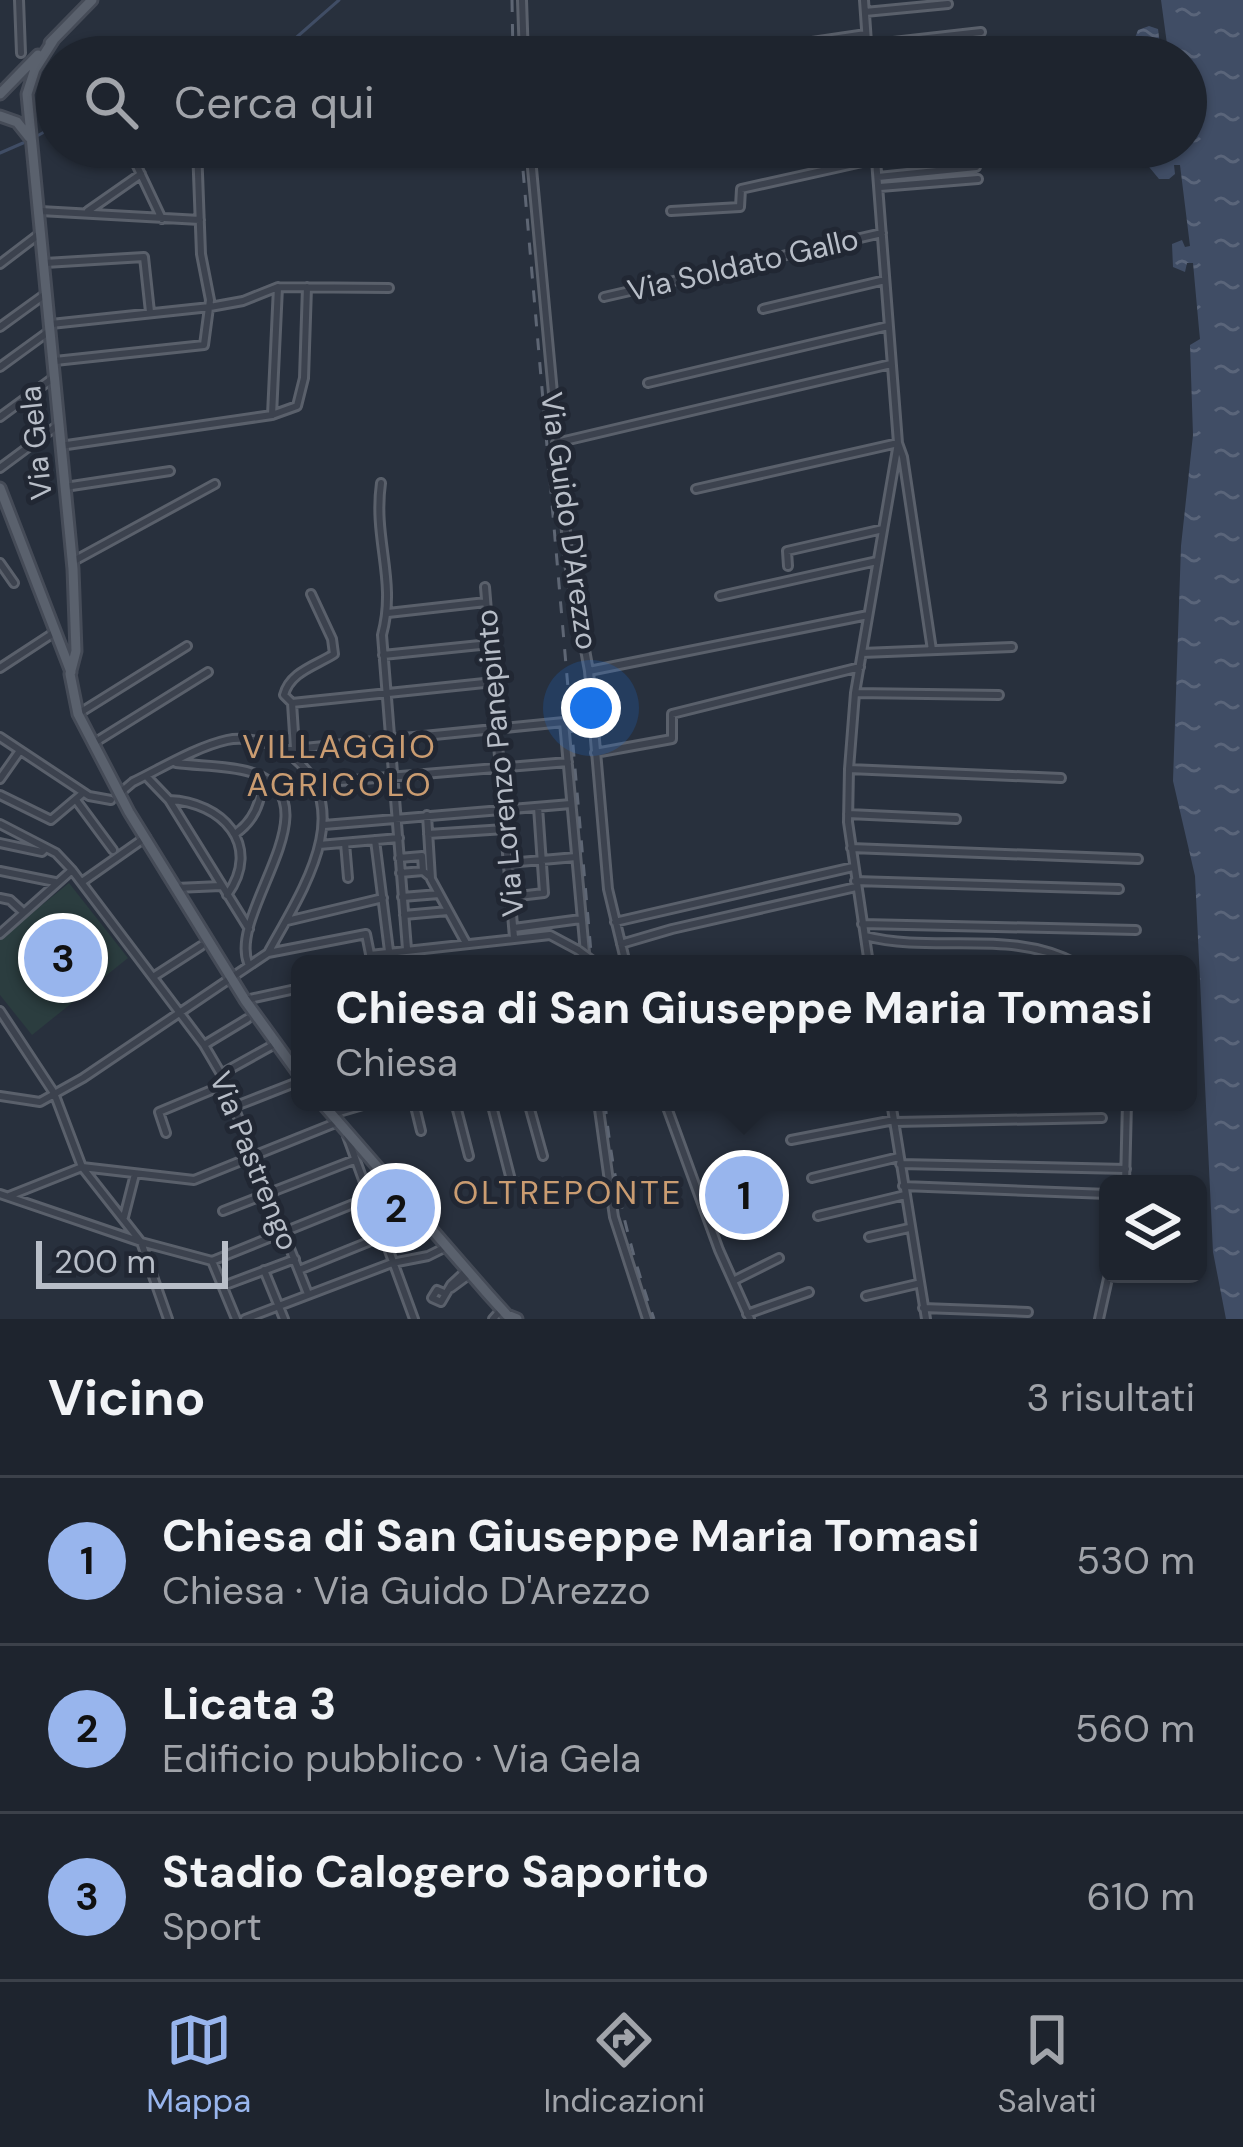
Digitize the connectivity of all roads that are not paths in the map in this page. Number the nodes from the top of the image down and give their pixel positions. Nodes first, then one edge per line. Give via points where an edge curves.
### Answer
1 (19, 0) edge
2 (92, 0) edge
3 (522, 0) edge
4 (863, 0) edge
5 (948, 4) dead end
6 (865, 12) junction
7 (981, 32) dead end
8 (866, 34) joint
9 (57, 36) edge
10 (523, 36) edge
11 (853, 36) edge
12 (946, 36) edge
13 (21, 53) dead end
14 (36, 58) edge
15 (36, 70) edge
16 (0, 97) edge
17 (28, 112) junction
18 (5, 116) edge
19 (29, 137) junction
20 (138, 168) edge
21 (198, 168) edge
22 (532, 168) edge
23 (836, 168) edge
24 (876, 168) edge
25 (966, 168) edge
26 (141, 174) junction
27 (877, 177) junction
28 (978, 178) dead end
29 (878, 188) junction
30 (36, 211) junction
31 (671, 211) dead end
32 (85, 213) junction
33 (162, 219) junction
34 (201, 220) junction
35 (882, 233) junction
36 (38, 235) junction
37 (41, 263) junction
38 (0, 264) edge
39 (885, 280) junction
40 (278, 287) junction
41 (308, 287) junction
42 (389, 288) dead end
43 (44, 295) junction
44 (604, 297) dead end
45 (210, 307) junction
46 (763, 309) dead end
47 (151, 312) junction
48 (888, 326) junction
49 (0, 327) edge
50 (48, 328) junction
51 (51, 361) junction
52 (891, 364) junction
53 (0, 367) edge
54 (53, 378) junction
55 (648, 383) dead end
56 (272, 415) junction
57 (0, 417) edge
58 (58, 424) junction
59 (556, 443) junction
60 (898, 443) junction
61 (60, 446) junction
62 (0, 468) edge
63 (170, 471) dead end
64 (381, 483) dead end
65 (215, 484) dead end
66 (64, 487) junction
67 (0, 488) edge
68 (696, 489) dead end
69 (883, 529) junction
70 (877, 561) junction
71 (72, 562) junction
72 (0, 563) edge
73 (788, 566) dead end
74 (14, 583) dead end
75 (485, 587) dead end
76 (311, 594) dead end
77 (720, 596) dead end
78 (487, 602) junction
79 (388, 613) junction
80 (868, 615) junction
81 (55, 632) junction
82 (490, 644) junction
83 (187, 646) dead end
84 (1012, 647) dead end
85 (932, 650) junction
86 (862, 653) junction
87 (383, 655) junction
88 (860, 667) junction
89 (0, 668) edge
90 (589, 671) junction
91 (208, 672) dead end
92 (73, 673) junction
93 (494, 682) junction
94 (387, 693) junction
95 (855, 694) junction
96 (999, 695) dead end
97 (292, 703) junction
98 (79, 714) junction
99 (498, 729) junction
100 (0, 736) edge
101 (391, 738) junction
102 (92, 744) junction
103 (295, 748) junction
104 (284, 750) junction
105 (20, 752) junction
106 (595, 753) junction
107 (568, 761) junction
108 (175, 763) junction
109 (502, 767) junction
110 (849, 769) junction
111 (146, 776) junction
112 (394, 777) junction
113 (262, 778) junction
114 (1061, 778) dead end
115 (0, 779) edge
116 (109, 779) junction
117 (133, 782) junction
118 (317, 783) junction
119 (278, 792) junction
120 (84, 793) junction
121 (262, 794) junction
122 (0, 795) edge
123 (115, 795) junction
124 (76, 800) junction
125 (169, 800) junction
126 (572, 805) junction
127 (538, 807) junction
128 (503, 809) junction
129 (848, 814) junction
130 (427, 815) junction
131 (397, 817) junction
132 (956, 819) dead end
133 (0, 824) edge
134 (323, 825) junction
135 (505, 829) junction
136 (235, 834) junction
137 (428, 834) junction
138 (146, 837) junction
139 (399, 838) junction
140 (375, 840) junction
141 (0, 843) edge
142 (345, 843) junction
143 (319, 845) junction
144 (46, 848) junction
145 (851, 848) junction
146 (113, 850) dead end
147 (576, 856) junction
148 (399, 858) junction
149 (1138, 859) dead end
150 (542, 860) junction
151 (508, 863) junction
152 (853, 867) junction
153 (72, 870) junction
154 (0, 871) edge
155 (423, 871) junction
156 (400, 873) junction
157 (348, 878) dead end
158 (431, 879) junction
159 (57, 882) junction
160 (82, 882) junction
161 (855, 884) junction
162 (220, 886) junction
163 (176, 888) junction
164 (1118, 889) dead end
165 (439, 894) junction
166 (227, 895) junction
167 (402, 897) junction
168 (511, 897) junction
169 (0, 898) edge
170 (383, 898) junction
171 (448, 910) junction
172 (22, 912) junction
173 (404, 915) junction
174 (581, 919) junction
175 (287, 920) junction
176 (615, 922) junction
177 (862, 924) junction
178 (513, 928) junction
179 (249, 929) junction
180 (1136, 930) dead end
181 (0, 934) edge
182 (865, 936) junction
183 (514, 938) junction
184 (466, 943) junction
185 (621, 944) junction
186 (201, 946) dead end
187 (407, 949) junction
188 (389, 951) junction
189 (268, 953) junction
190 (370, 955) edge
191 (380, 955) edge
192 (585, 955) edge
193 (585, 955) edge
194 (624, 955) edge
195 (868, 955) edge
196 (1052, 955) edge
197 (248, 963) junction
198 (230, 976) junction
199 (152, 978) junction
200 (291, 990) edge
201 (245, 1000) junction
202 (0, 1011) edge
203 (177, 1012) junction
204 (247, 1019) dead end
205 (275, 1044) junction
206 (204, 1045) junction
207 (291, 1066) edge
208 (221, 1074) junction
209 (291, 1083) edge
210 (226, 1084) junction
211 (54, 1094) junction
212 (0, 1096) edge
213 (236, 1106) junction
214 (329, 1111) edge
215 (357, 1111) edge
216 (416, 1111) edge
217 (457, 1111) edge
218 (493, 1111) edge
219 (530, 1111) edge
220 (599, 1111) edge
221 (668, 1111) edge
222 (892, 1111) edge
223 (1127, 1111) edge
224 (1102, 1118) dead end
225 (894, 1121) junction
226 (338, 1122) junction
227 (421, 1131) dead end
228 (166, 1133) dead end
229 (791, 1140) dead end
230 (256, 1155) junction
231 (469, 1156) dead end
232 (543, 1156) dead end
233 (354, 1160) junction
234 (899, 1160) junction
235 (82, 1167) junction
236 (1126, 1169) junction
237 (135, 1174) junction
238 (1126, 1175) edge
239 (812, 1178) dead end
240 (511, 1180) dead end
241 (904, 1191) junction
242 (270, 1192) junction
243 (1099, 1193) edge
244 (4, 1195) edge
245 (368, 1198) junction
246 (223, 1211) dead end
247 (818, 1216) dead end
248 (124, 1218) junction
249 (909, 1228) junction
250 (284, 1231) junction
251 (383, 1236) junction
252 (869, 1237) dead end
253 (141, 1243) junction
254 (446, 1247) junction
255 (295, 1258) junction
256 (779, 1258) dead end
257 (212, 1261) junction
258 (392, 1263) junction
259 (264, 1270) junction
260 (299, 1270) junction
261 (469, 1272) junction
262 (734, 1281) junction
263 (1107, 1283) edge
264 (917, 1284) junction
265 (223, 1286) junction
266 (450, 1289) dead end
267 (809, 1292) dead end
268 (308, 1294) junction
269 (866, 1296) dead end
270 (279, 1305) junction
271 (923, 1308) junction
272 (1028, 1312) dead end
273 (748, 1316) edge
274 (510, 1317) edge
275 (168, 1319) edge
276 (241, 1319) edge
277 (284, 1319) edge
278 (414, 1319) edge
279 (493, 1319) edge
280 (647, 1319) edge
281 (926, 1319) edge
282 (1099, 1319) edge

1 - 13 street
2 - 9 main road
3 - 10 street
4 - 6 street
5 - 6 street
6 - 8 street
7 - 12 street
8 - 11 street
14 - 16 main road
15 - 17 main road, Via Gela
16 - 17 main road via 19,97
16 - 18 main road
17 - 19 main road, Via Gela
18 - 19 main road
19 - 30 main road, Via Gela
20 - 26 street
21 - 34 street
22 - 59 street, Via Guido D'Arezzo
23 - 31 street via 741,189 740,207
24 - 27 street
25 - 27 street
26 - 32 street
26 - 33 street
27 - 29 street
28 - 29 street
29 - 35 street
30 - 32 street
30 - 36 main road, Via Gela
32 - 33 street
33 - 34 street
34 - 45 street
35 - 39 street
35 - 44 street, Via Soldato Gallo
36 - 37 main road, Via Gela
36 - 38 street
37 - 43 main road, Via Gela
37 - 47 street via 144,257
39 - 46 street
39 - 48 street
40 - 41 street
40 - 45 street
40 - 56 street
41 - 42 street
41 - 56 street via 301,400
43 - 49 street
43 - 50 main road, Via Gela
45 - 47 street
45 - 51 street via 204,345
47 - 50 street
48 - 52 street
48 - 55 street
50 - 51 main road, Via Gela
50 - 53 street
51 - 54 main road, Via Gela
52 - 59 street
52 - 60 street
54 - 57 street
54 - 58 main road, Via Gela
56 - 61 street
58 - 61 main road, Via Gela
58 - 62 street
59 - 90 street, Via Guido D'Arezzo
60 - 68 street
60 - 69 street
60 - 85 street
61 - 66 main road, Via Gela
63 - 66 street
64 - 79 street
65 - 71 street
66 - 71 main road, Via Gela
67 - 81 main road
69 - 70 street
69 - 73 street via 787,551
70 - 77 street
70 - 80 street
71 - 92 main road, Via Gela
72 - 74 street
75 - 78 street, Via Lorenzo Panepinto
76 - 97 street via 334,654 290,681 284,695
78 - 79 street
78 - 82 street, Via Lorenzo Panepinto
79 - 87 street
80 - 86 street
80 - 90 street
81 - 89 street
81 - 92 main road
82 - 87 street
82 - 93 street, Via Lorenzo Panepinto
83 - 98 street
84 - 85 street
85 - 86 street
86 - 88 street
87 - 94 street
88 - 95 street
88 - 106 street via 672,714 672,739
90 - 106 street, Via Guido D'Arezzo
91 - 102 street
92 - 98 main road, Via Gela
93 - 94 street
93 - 99 street, Via Lorenzo Panepinto
94 - 97 street
94 - 101 street
95 - 96 street
95 - 110 street
97 - 103 street
98 - 102 main road, Via Gela
99 - 101 street
99 - 107 street via 564,722
99 - 109 street, Via Lorenzo Panepinto
100 - 105 street
101 - 103 street
101 - 112 street
102 - 116 main road, Via Gela
103 - 104 street
104 - 108 street via 230,740
104 - 118 street
105 - 115 street
105 - 120 street
106 - 176 street, Via Guido D'Arezzo
107 - 109 street
107 - 126 street
108 - 111 street
108 - 113 street
109 - 112 street
109 - 128 street, Via Lorenzo Panepinto
110 - 114 street
110 - 129 street
111 - 117 street
111 - 125 street
112 - 118 street
112 - 131 street
113 - 119 street
113 - 121 street
116 - 117 street
116 - 123 main road, Via Gela
117 - 123 street
118 - 134 street
119 - 121 street
119 - 179 street via 286,823
120 - 123 street
120 - 124 street
121 - 136 street
122 - 124 street via 51,820
123 - 138 main road, Via Gela
124 - 146 street
125 - 136 street via 218,813
125 - 162 street
126 - 127 street
126 - 147 street
127 - 128 street
127 - 150 street
128 - 130 street
128 - 135 street, Via Lorenzo Panepinto
129 - 132 street
129 - 145 street
130 - 131 street
130 - 137 street
131 - 134 street
131 - 139 street
133 - 144 street, Via Pastrengo
134 - 143 street
135 - 137 street
135 - 151 street, Via Lorenzo Panepinto
136 - 166 street via 239,871
137 - 158 street
138 - 160 street
138 - 163 main road
139 - 140 street
139 - 148 street
140 - 142 street
140 - 170 street
141 - 144 street
142 - 143 street
142 - 157 street
143 - 175 street
144 - 153 street, Via Pastrengo
145 - 149 street
145 - 152 street
147 - 150 street
147 - 174 street
148 - 155 street via 422,856
148 - 156 street
150 - 151 street
150 - 168 street via 544,893
151 - 168 street, Via Lorenzo Panepinto
152 - 161 street
152 - 176 street
153 - 159 street
153 - 160 street, Via Pastrengo
154 - 159 street
155 - 156 street
155 - 158 street
156 - 167 street
158 - 165 street
159 - 172 street
160 - 199 street, Via Pastrengo
161 - 164 street
161 - 177 street
161 - 185 street
162 - 163 street
162 - 166 street
163 - 198 main road
165 - 167 street
165 - 171 street
166 - 179 street
167 - 173 street
168 - 178 street, Via Lorenzo Panepinto
169 - 172 street
170 - 175 street
170 - 188 street
171 - 173 street
171 - 184 street
172 - 181 street
173 - 187 street
174 - 178 street
174 - 192 street
175 - 189 street
176 - 185 street, Via Guido D'Arezzo
177 - 180 street
177 - 182 street
178 - 183 street, Via Lorenzo Panepinto
179 - 197 street
182 - 195 street
182 - 196 street via 1028,946
183 - 184 street
183 - 193 street, bridge via 550,935
184 - 187 street
185 - 194 street, Via Guido D'Arezzo
186 - 199 street
187 - 188 street
188 - 191 street
189 - 190 street via 366,934
189 - 197 street
197 - 198 street
198 - 201 main road
198 - 203 street
199 - 203 street, Via Pastrengo
200 - 201 street
201 - 205 main road
202 - 211 street
203 - 206 street, Via Pastrengo
203 - 211 street
204 - 206 street
205 - 207 main road
205 - 208 street
206 - 208 street, Via Pastrengo
208 - 210 street, Via Pastrengo
209 - 213 street
210 - 213 street, Via Pastrengo
210 - 228 street via 159,1112
211 - 212 street via 32,1103
211 - 235 street
213 - 230 street, Via Pastrengo
214 - 226 main road
215 - 226 street
216 - 227 street
217 - 231 street
218 - 240 street
219 - 232 street
220 - 280 street via 614,1217
221 - 262 street
222 - 225 street
223 - 236 street
224 - 225 street
225 - 229 street
225 - 234 street
226 - 230 street
226 - 233 street
226 - 254 main road
230 - 237 street via 194,1180
230 - 242 street, Via Pastrengo
233 - 242 street
233 - 245 street
234 - 236 street
234 - 239 street
234 - 241 street
235 - 237 street
235 - 244 street
235 - 248 street
236 - 238 street
237 - 248 street
241 - 243 street
241 - 247 street
241 - 249 street
242 - 246 street
242 - 250 street, Via Pastrengo
244 - 253 street
245 - 250 street
245 - 251 street
248 - 253 street
249 - 252 street
249 - 264 street
250 - 255 street, Via Pastrengo
250 - 257 street
251 - 258 street
251 - 260 street
253 - 257 street
253 - 275 street
254 - 258 street
254 - 261 main road
255 - 259 street
255 - 260 street, Via Pastrengo
256 - 262 street
257 - 265 street
258 - 268 street
258 - 278 street
259 - 265 street
259 - 270 street
260 - 268 street, Via Pastrengo
261 - 266 street
261 - 274 main road
262 - 273 street
263 - 282 street
264 - 269 street
264 - 271 street
265 - 276 street
267 - 273 street
268 - 270 street
270 - 276 street
270 - 277 street
271 - 272 street
271 - 281 street
274 - 279 street

